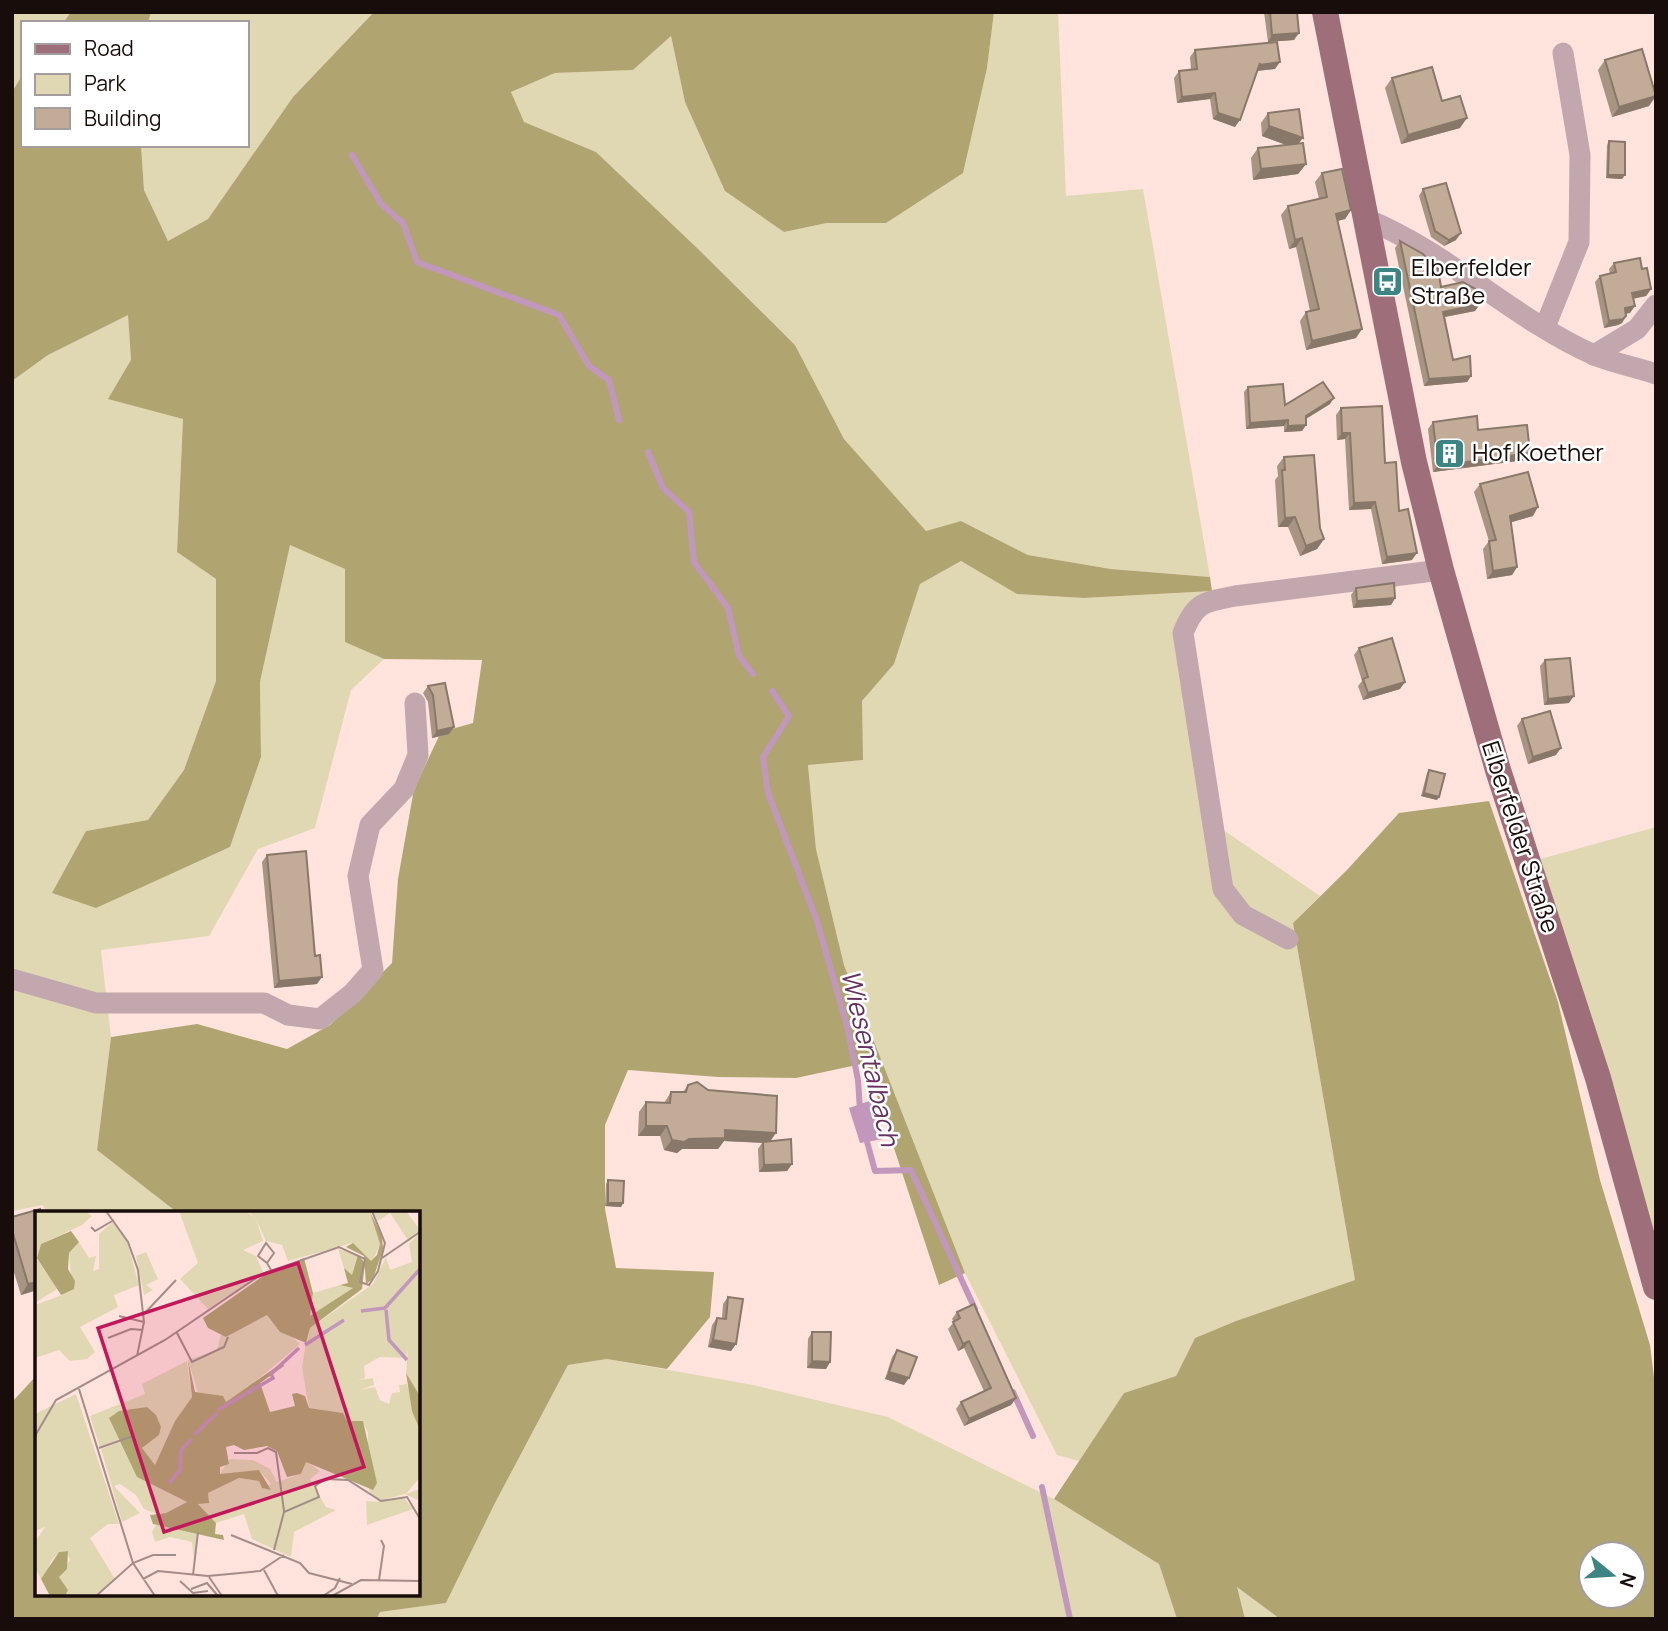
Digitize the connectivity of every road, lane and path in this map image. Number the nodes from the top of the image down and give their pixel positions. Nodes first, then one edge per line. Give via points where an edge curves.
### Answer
1 (1325, 12) edge
2 (1563, 53) dead end
3 (1366, 219) junction
4 (1656, 305) edge
5 (1545, 327) junction
6 (1594, 355) junction
7 (1656, 373) edge
8 (1441, 570) junction
9 (415, 703) dead end
10 (1288, 939) dead end
11 (12, 979) edge
12 (1656, 1287) edge

1 - 3 main road, Elberfelder Straße
2 - 5 street via 1580,155 1578,242
3 - 5 street via 1394,230
3 - 8 main road, Elberfelder Straße via 1414,463
4 - 6 street via 1637,329
5 - 6 street
6 - 7 street
8 - 10 street via 1205,602 1189,617 1182,633 1223,889 1243,915
8 - 12 main road, Elberfelder Straße via 1498,770 1598,1078
9 - 11 street via 418,755 404,789 370,825 358,876 373,970 353,993 320,1018 288,1015 264,1003 96,1003

